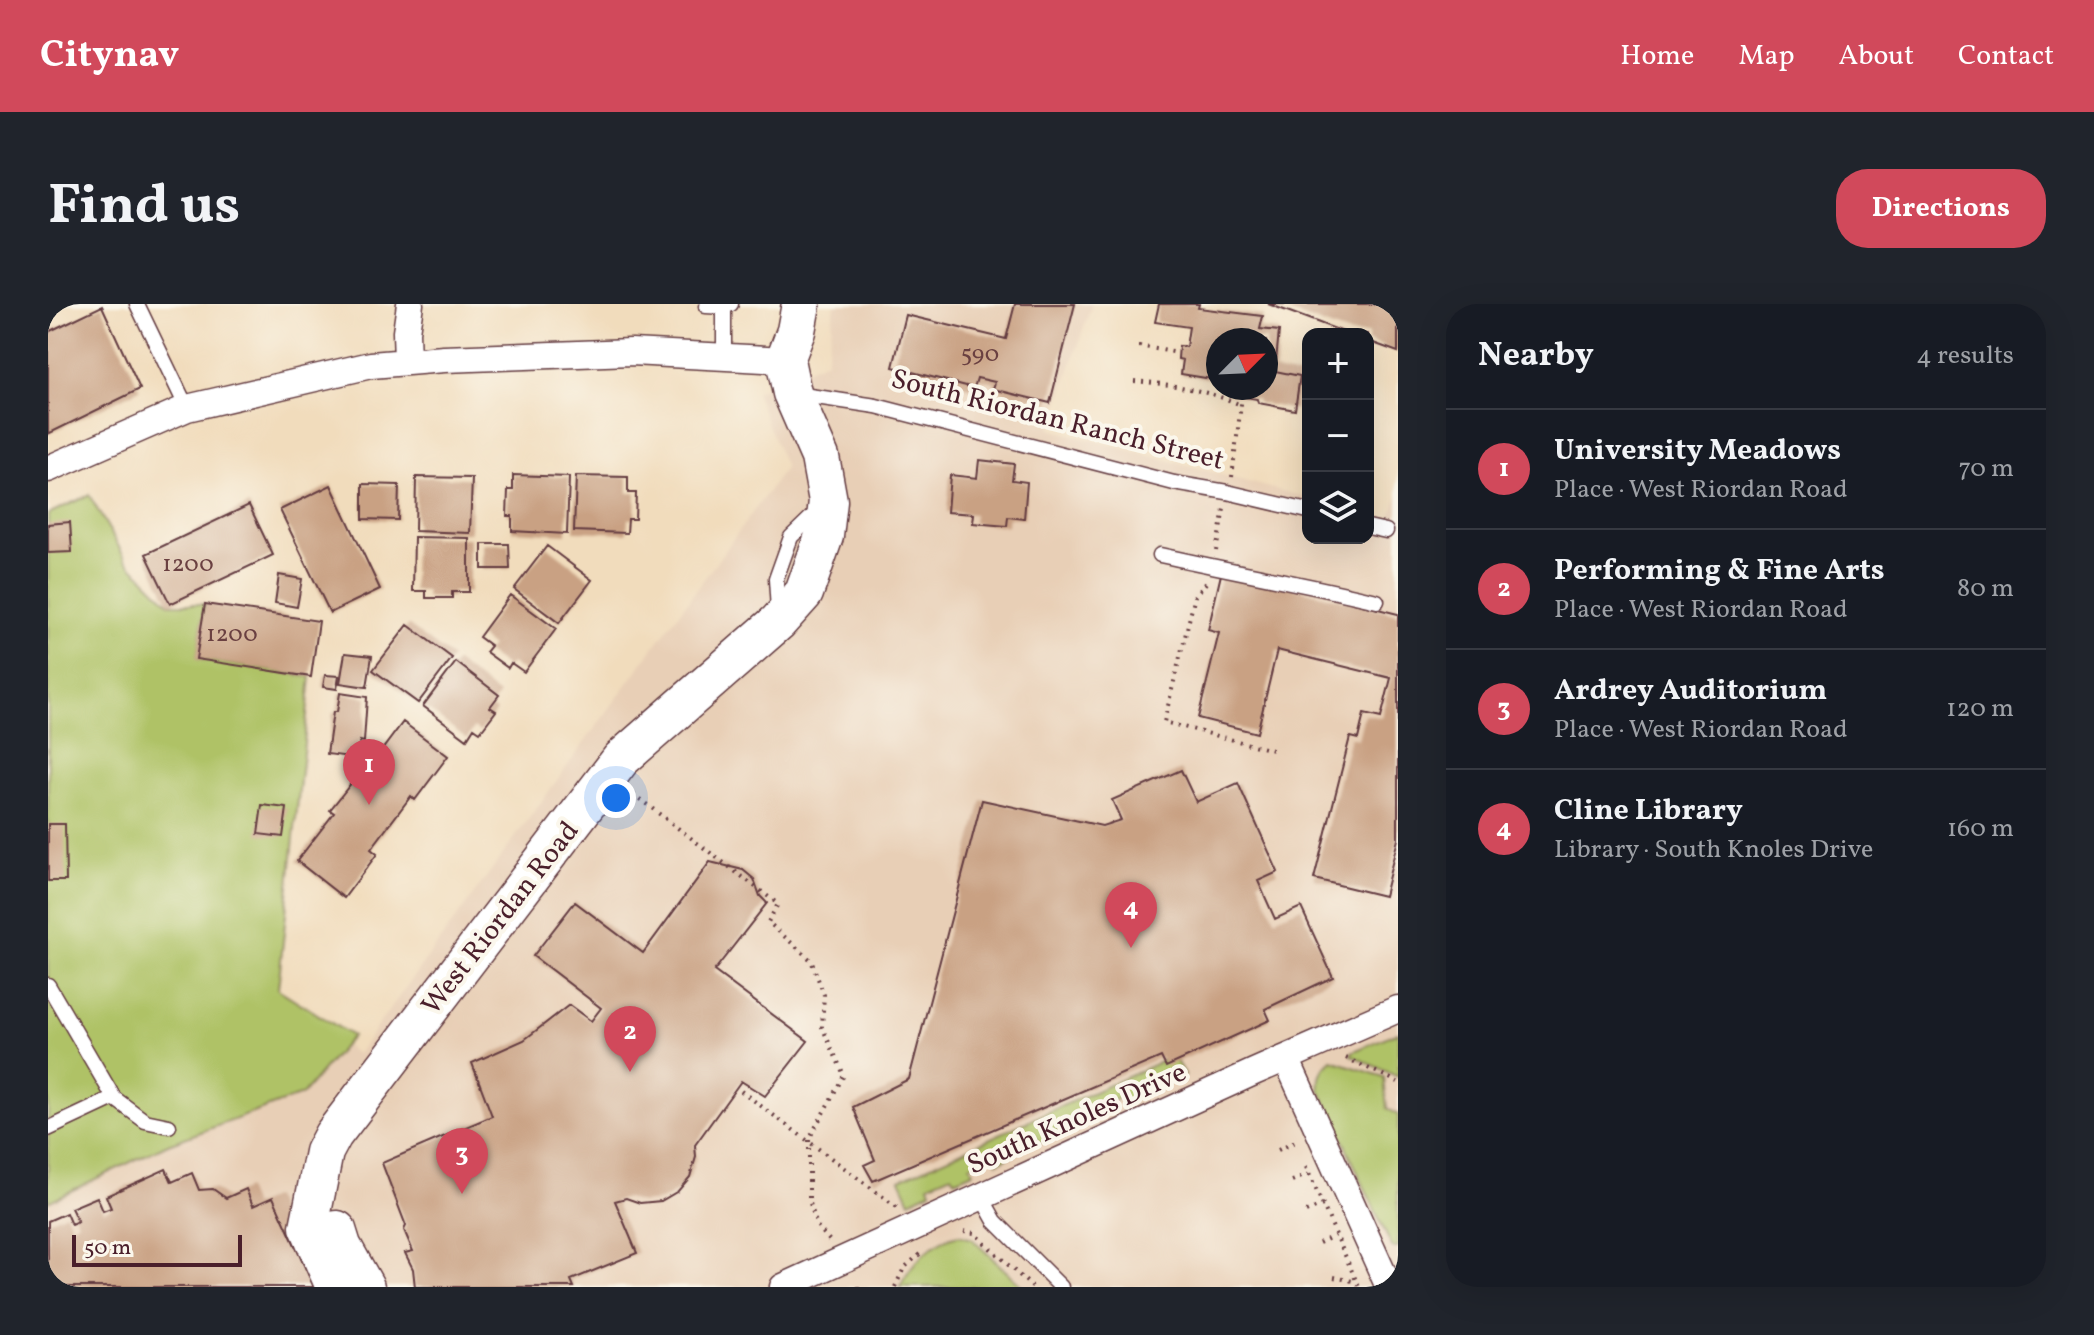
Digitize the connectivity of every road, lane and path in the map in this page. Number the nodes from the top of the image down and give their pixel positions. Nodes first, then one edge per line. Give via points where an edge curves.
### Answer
1 (137, 304) edge
2 (410, 304) edge
3 (801, 304) edge
4 (706, 306) dead end
5 (728, 306) edge
6 (1139, 346) dead end
7 (1178, 353) dead end
8 (724, 356) junction
9 (407, 362) junction
10 (788, 376) junction
11 (1134, 381) dead end
12 (1242, 400) edge
13 (1241, 405) junction
14 (187, 408) junction
15 (48, 469) edge
16 (1227, 492) junction
17 (1302, 510) edge
18 (1374, 528) edge
19 (1386, 531) dead end
20 (1160, 555) dead end
21 (1212, 567) junction
22 (1377, 601) dead end
23 (1276, 751) dead end
24 (624, 787) dead end
25 (48, 985) edge
26 (1398, 1009) edge
27 (1339, 1055) dead end
28 (1286, 1058) junction
29 (1398, 1082) edge
30 (741, 1091) dead end
31 (114, 1098) junction
32 (169, 1126) dead end
33 (48, 1129) edge
34 (809, 1139) junction
35 (1278, 1150) dead end
36 (1300, 1152) dead end
37 (1304, 1163) dead end
38 (1309, 1174) junction
39 (319, 1175) junction
40 (1292, 1181) dead end
41 (981, 1196) junction
42 (1323, 1205) junction
43 (900, 1210) dead end
44 (1306, 1212) dead end
45 (962, 1230) dead end
46 (1336, 1235) junction
47 (831, 1242) dead end
48 (1319, 1243) dead end
49 (926, 1249) dead end
50 (1334, 1277) dead end
51 (1358, 1285) edge
52 (335, 1287) edge
53 (365, 1287) edge
54 (783, 1287) edge
55 (895, 1287) edge
56 (1032, 1287) edge
57 (1061, 1287) edge
58 (1389, 1287) edge

1 - 14 lane
2 - 9 street
3 - 10 street
4 - 5 lane
5 - 8 lane
6 - 7 path
8 - 9 street, South Riordan Ranch Street via 631,352
8 - 10 street, South Riordan Ranch Street
9 - 14 street, South Riordan Ranch Street via 298,380
10 - 16 lane, South Riordan Ranch Street via 876,406
10 - 39 street, West Riordan Road via 820,457 828,501 824,536 804,593 778,622 621,759 333,1135
11 - 13 path via 1171,384
12 - 13 path
13 - 16 path
14 - 15 street, South Riordan Ranch Street
16 - 17 lane, South Riordan Ranch Street
16 - 21 path
18 - 19 lane
20 - 21 lane
21 - 22 lane
21 - 23 path via 1195,596 1164,722
24 - 34 path via 778,904 768,922 811,960 824,995 822,1027 844,1075
25 - 31 lane
26 - 28 street, South Knoles Drive
27 - 29 path
28 - 41 street, South Knoles Drive
28 - 58 street
30 - 34 path
31 - 32 lane via 145,1121
31 - 33 lane
34 - 43 path
34 - 47 path via 809,1200 817,1226
35 - 36 path via 1295,1142
37 - 38 path
38 - 40 path
38 - 42 path
39 - 52 street, West Riordan Road via 309,1227
39 - 53 street via 342,1246
41 - 54 street, South Knoles Drive
41 - 57 lane via 995,1221
42 - 44 path
42 - 46 path
45 - 56 path via 974,1233
46 - 48 path
46 - 51 path
49 - 55 path via 904,1268
50 - 51 path

